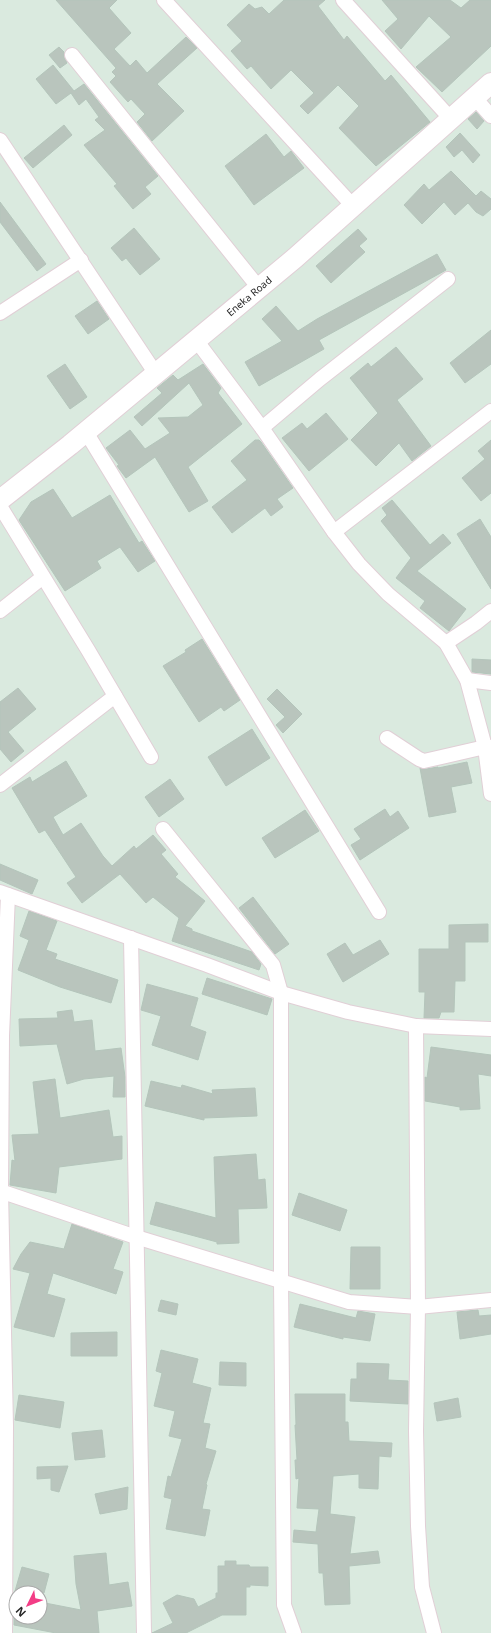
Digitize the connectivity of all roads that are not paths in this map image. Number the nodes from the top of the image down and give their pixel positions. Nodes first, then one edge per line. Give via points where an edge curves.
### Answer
1 (164, 0) edge
2 (343, 0) edge
3 (72, 55) dead end
4 (491, 83) edge
5 (475, 98) junction
6 (491, 116) edge
7 (451, 119) junction
8 (2, 147) edge
9 (353, 206) junction
10 (81, 260) junction
11 (448, 279) dead end
12 (259, 288) junction
13 (0, 313) edge
14 (196, 340) junction
15 (156, 374) junction
16 (491, 411) edge
17 (262, 428) junction
18 (86, 432) junction
19 (0, 500) edge
20 (0, 506) edge
21 (334, 532) junction
22 (43, 577) junction
23 (0, 611) edge
24 (491, 611) edge
25 (446, 643) junction
26 (467, 680) junction
27 (491, 683) edge
28 (115, 696) junction
29 (387, 738) dead end
30 (488, 747) edge
31 (151, 757) dead end
32 (0, 786) edge
33 (491, 794) edge
34 (163, 829) dead end
35 (4, 893) edge
36 (379, 912) dead end
37 (131, 938) junction
38 (281, 993) junction
39 (416, 1026) junction
40 (491, 1029) edge
41 (1, 1191) edge
42 (136, 1237) junction
43 (281, 1281) junction
44 (491, 1300) edge
45 (418, 1307) junction
46 (5, 1633) edge
47 (144, 1633) edge
48 (294, 1633) edge
49 (434, 1633) edge

1 - 9 street
2 - 7 street
3 - 12 street
4 - 5 main road, Eneka Road
5 - 6 street
5 - 7 main road, Eneka Road
7 - 9 main road, Eneka Road
8 - 10 street
9 - 12 main road, Eneka Road
10 - 13 street
10 - 15 street
11 - 17 street
12 - 14 main road, Eneka Road
14 - 15 main road, Eneka Road
14 - 17 street
15 - 18 main road, Eneka Road
16 - 21 street
17 - 21 street
18 - 19 main road, Eneka Road
18 - 36 street
20 - 22 street
21 - 25 street via 359,564 388,594
22 - 23 street
22 - 28 street
24 - 25 street
25 - 26 street
26 - 27 street
26 - 30 street
28 - 31 street
28 - 32 street
29 - 30 street via 424,761
30 - 33 street
34 - 38 street via 273,965
35 - 37 street
35 - 41 street
37 - 38 street
37 - 42 street
38 - 39 street via 348,1012
38 - 43 street
39 - 40 street
39 - 45 street
41 - 42 street
41 - 46 street via 6,1426
42 - 43 street
42 - 47 street
43 - 45 street via 349,1302
43 - 48 street via 284,1605
44 - 45 street
45 - 49 street via 418,1526 422,1588

